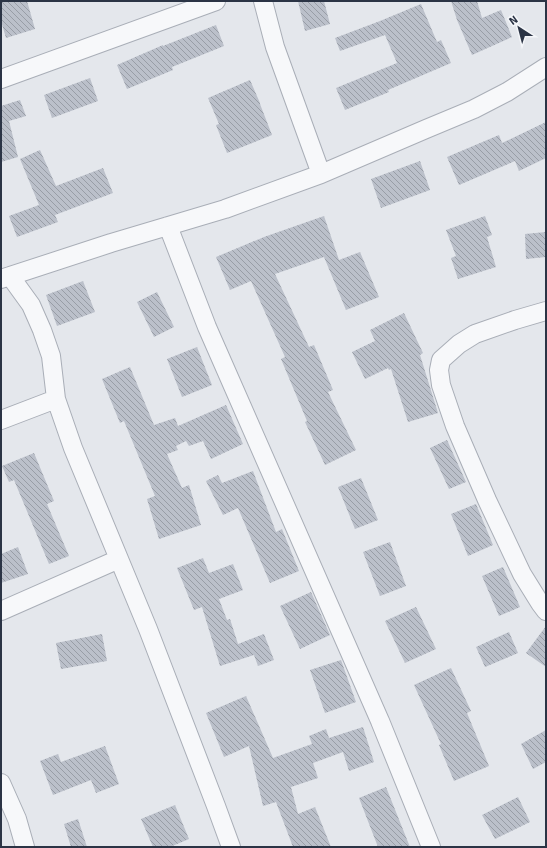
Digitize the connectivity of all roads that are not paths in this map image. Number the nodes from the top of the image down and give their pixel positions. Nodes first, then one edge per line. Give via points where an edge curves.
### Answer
1 (216, 1) edge
2 (263, 1) edge
3 (546, 67) edge
4 (1, 79) edge
5 (321, 174) junction
6 (168, 226) junction
7 (6, 277) edge
8 (546, 311) edge
9 (56, 399) junction
10 (1, 420) edge
11 (119, 559) junction
12 (546, 610) edge
13 (1, 611) edge
14 (1, 783) edge
15 (25, 847) edge
16 (230, 847) edge
17 (431, 847) edge

1 - 4 street
2 - 5 street via 275,47
3 - 5 street via 474,110
5 - 6 street via 225,209
6 - 7 street
6 - 17 street via 207,327 380,721
7 - 9 street via 30,305 42,330 51,356
8 - 12 street via 475,334 441,360 439,370 441,385 455,426 487,500 522,574
9 - 10 street
9 - 11 street via 73,448
11 - 13 street
11 - 16 street via 154,644
14 - 15 street via 17,819

